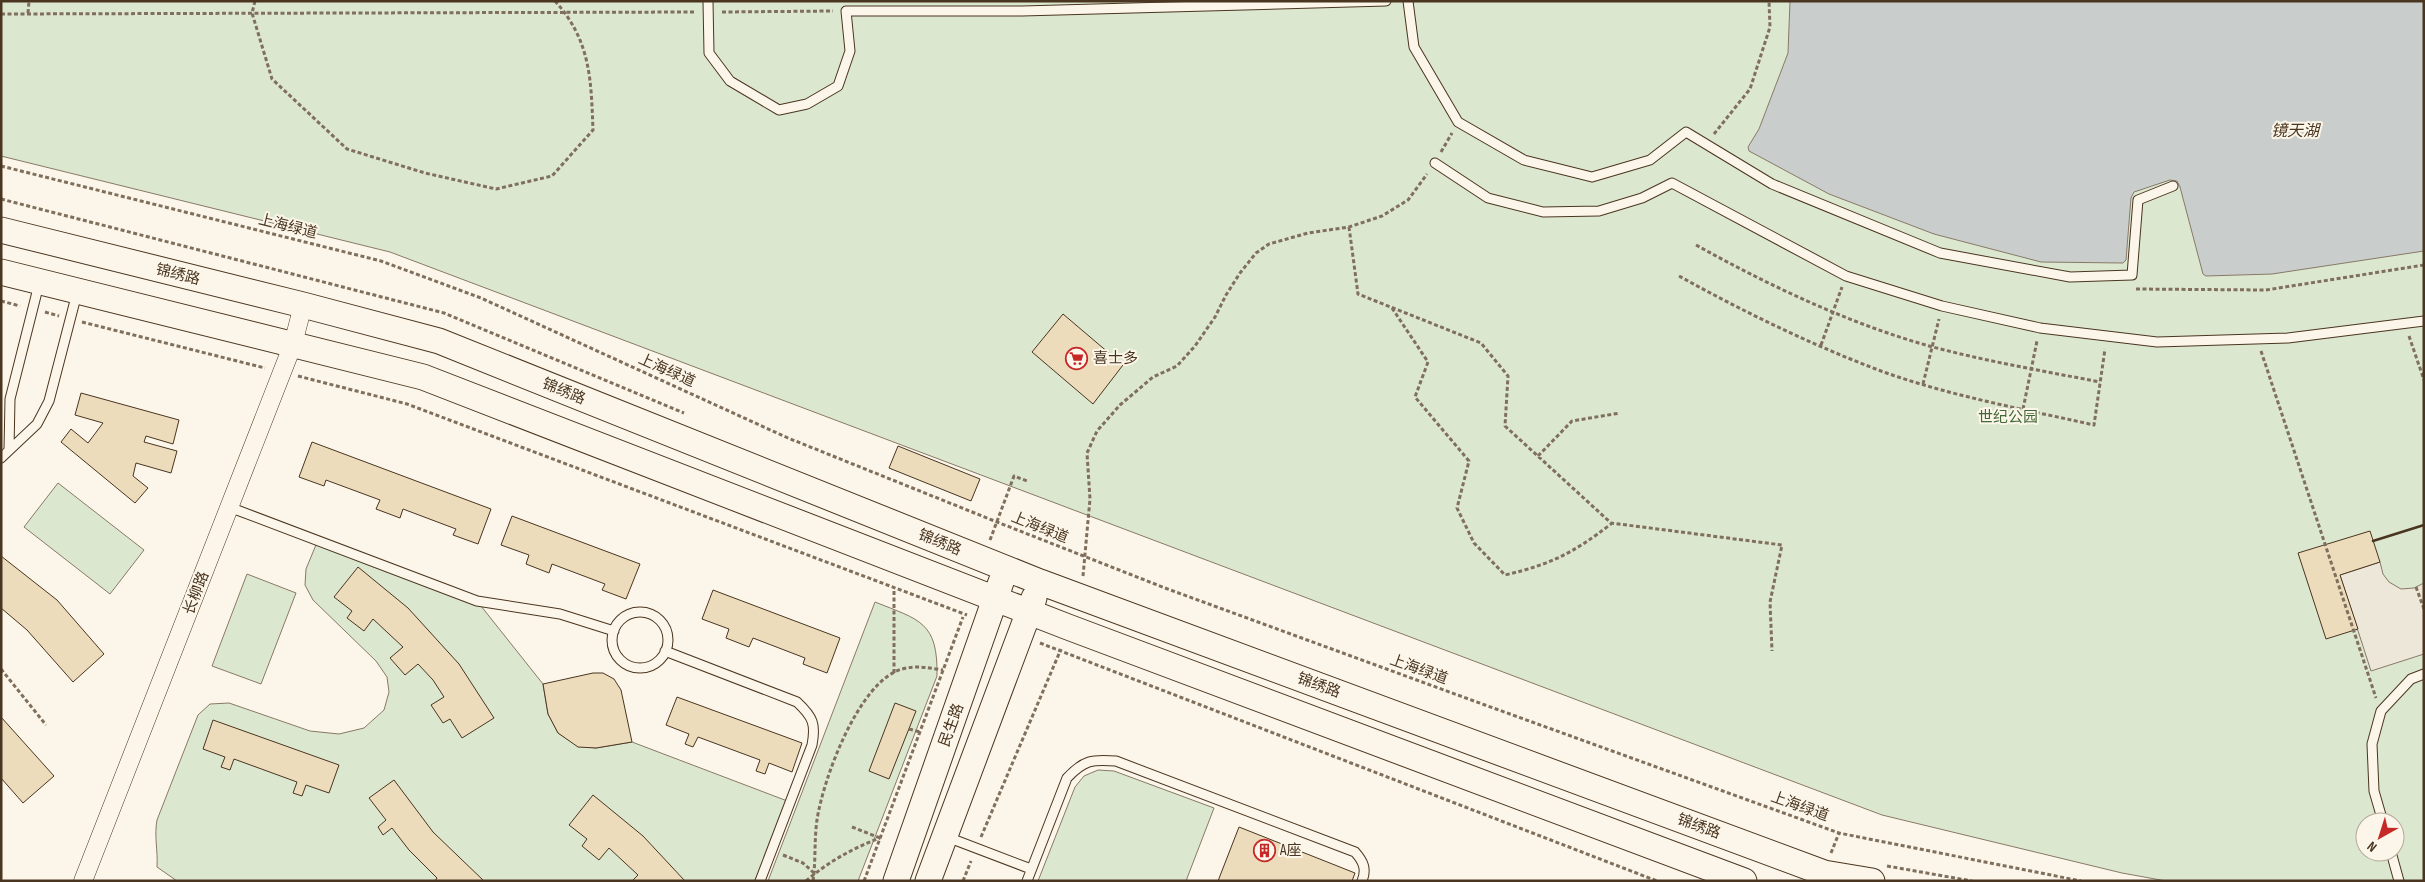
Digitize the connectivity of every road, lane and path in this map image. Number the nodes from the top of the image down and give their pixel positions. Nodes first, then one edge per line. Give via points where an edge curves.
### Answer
1 (30, 1) edge
2 (255, 1) edge
3 (555, 1) edge
4 (708, 1) edge
5 (1386, 1) edge
6 (1408, 1) edge
7 (1769, 1) edge
8 (846, 11) junction
9 (565, 12) junction
10 (708, 12) junction
11 (252, 13) junction
12 (1, 14) edge
13 (28, 14) junction
14 (1458, 122) junction
15 (1705, 144) junction
16 (1435, 163) junction
17 (1, 166) edge
18 (2173, 186) dead end
19 (1349, 228) junction
20 (1, 230) edge
21 (1696, 245) dead end
22 (2424, 265) edge
23 (1, 272) edge
24 (1679, 276) dead end
25 (1846, 276) junction
26 (39, 282) junction
27 (2133, 289) dead end
28 (78, 291) junction
29 (1, 301) edge
30 (303, 305) junction
31 (1942, 306) junction
32 (1392, 308) junction
33 (33, 309) junction
34 (1833, 312) junction
35 (70, 319) junction
36 (2424, 321) edge
37 (2404, 324) junction
38 (2040, 328) junction
39 (2106, 336) junction
40 (2257, 339) junction
41 (293, 344) junction
42 (1821, 345) junction
43 (1932, 346) junction
44 (2032, 368) junction
45 (281, 372) junction
46 (2424, 380) edge
47 (2100, 382) junction
48 (1923, 384) junction
49 (2023, 409) junction
50 (1620, 413) dead end
51 (9, 450) junction
52 (1538, 456) junction
53 (1, 458) edge
54 (1027, 481) dead end
55 (229, 507) junction
56 (997, 522) junction
57 (1611, 523) junction
58 (987, 550) junction
59 (1086, 557) junction
60 (1006, 568) junction
61 (1040, 582) junction
62 (2416, 587) dead end
63 (894, 588) junction
64 (1080, 588) junction
65 (983, 594) junction
66 (2424, 609) edge
67 (1029, 612) junction
68 (964, 614) junction
69 (987, 623) junction
70 (1068, 627) junction
71 (614, 631) junction
72 (1020, 636) junction
73 (1060, 650) junction
74 (665, 651) junction
75 (1772, 651) dead end
76 (1, 668) edge
77 (943, 670) junction
78 (894, 674) junction
79 (2424, 674) edge
80 (2381, 711) junction
81 (46, 725) dead end
82 (909, 729) dead end
83 (920, 732) junction
84 (2379, 812) edge
85 (852, 827) dead end
86 (945, 836) junction
87 (880, 838) junction
88 (976, 848) junction
89 (772, 850) junction
90 (2393, 862) edge
91 (1031, 869) junction
92 (814, 874) junction
93 (83, 881) edge
94 (760, 881) edge
95 (806, 881) edge
96 (813, 881) edge
97 (864, 881) edge
98 (896, 881) edge
99 (928, 881) edge
100 (963, 881) edge
101 (1027, 881) edge
102 (1362, 881) edge
103 (1657, 881) edge
104 (1744, 881) edge
105 (1872, 881) edge
106 (2081, 881) edge
107 (2398, 881) edge

1 - 13 path
2 - 11 path
3 - 9 path
4 - 10 lane
5 - 8 lane via 1022,11
6 - 14 lane via 1414,47
7 - 15 path via 1770,28 1750,90
8 - 10 path
8 - 10 lane via 850,51 838,86 807,104 779,110 730,82 709,53
9 - 10 path
9 - 11 path
9 - 11 path via 586,51 593,130 552,176 496,189 425,173 347,149 272,79
11 - 13 path
12 - 13 path
14 - 15 lane via 1524,160 1592,176 1650,160 1686,132
14 - 16 path
15 - 18 lane via 1772,184 1940,253 2070,277 2132,275 2138,200
16 - 19 path via 1408,200 1382,216
16 - 25 lane via 1488,198 1544,212 1599,211 1642,198 1672,183
17 - 56 path, 上海绿道 via 381,261 481,298 788,438
19 - 32 path via 1358,294
19 - 59 path via 1308,233 1269,244 1256,253 1183,360 1153,377 1120,405 1097,431 1087,453 1090,499
20 - 30 main road, 锦绣路
21 - 34 path via 1745,272
22 - 27 path via 2266,290
23 - 26 main road
24 - 42 path via 1718,298
25 - 31 lane
25 - 34 path
26 - 28 main road
26 - 33 lane
28 - 35 lane
28 - 41 main road
29 - 33 path
30 - 41 street, 长柳路
30 - 58 main road, 锦绣路 via 439,341
31 - 38 lane
31 - 43 path
32 - 52 path via 1481,343 1508,376 1505,426
32 - 57 path via 1428,362 1415,397 1469,461 1457,508 1474,543 1505,575 1542,566 1580,547
33 - 35 path
33 - 51 lane via 10,399
34 - 42 path
34 - 43 path
35 - 45 path
35 - 51 lane via 49,401 37,424
36 - 37 lane
37 - 40 lane
37 - 46 path
38 - 39 lane
38 - 44 path
39 - 40 lane via 2157,342
39 - 47 path
40 - 80 path
41 - 45 street, 长柳路
41 - 65 main road via 423,377
42 - 48 path via 1881,371
43 - 44 path
43 - 48 path
44 - 47 path
44 - 49 path
45 - 55 street, 长柳路
45 - 63 path via 407,404
47 - 49 path via 2094,425
48 - 49 path
50 - 52 path via 1572,421
51 - 53 lane
52 - 57 path
54 - 56 path via 1014,476
55 - 71 lane via 477,601 560,614
55 - 93 street, 长柳路
56 - 58 path
56 - 59 path, 上海绿道
57 - 75 path via 1782,545 1770,602
58 - 60 main road, 锦绣路
59 - 64 path
59 - 106 path, 上海绿道 via 1485,706 1840,833
60 - 61 main road, 锦绣路
60 - 65 main road, 民生路
61 - 64 main road, 锦绣路
61 - 67 main road
62 - 66 path
63 - 68 path
63 - 78 path
64 - 105 main road, 锦绣路 via 1824,873
65 - 67 main road
65 - 68 path
65 - 69 main road, 民生路
67 - 70 main road
67 - 72 main road
68 - 69 path
68 - 77 path
69 - 98 main road, 民生路
70 - 73 path
70 - 104 main road
71 - 74 lane via 614,650 625,664 634,668 652,665
71 - 74 lane via 630,614 647,614 662,624 666,632
72 - 73 path
72 - 86 main road
73 - 88 path
73 - 103 path
74 - 89 lane via 797,702 808,713 815,729 812,745
76 - 81 path
77 - 78 path via 921,666
77 - 83 path
78 - 92 path via 878,684 841,740 817,820
79 - 80 lane via 2411,680
80 - 84 lane via 2372,744 2374,792
82 - 83 path
83 - 87 path
85 - 87 path
86 - 88 lane
86 - 99 main road
87 - 92 path via 862,844
87 - 97 path
88 - 91 lane
88 - 100 path
89 - 92 path via 803,863
89 - 94 lane
90 - 107 lane
91 - 101 lane
91 - 102 lane via 1067,778 1079,765 1095,760 1116,761 1355,852 1363,860 1365,873
92 - 95 path
92 - 96 path

